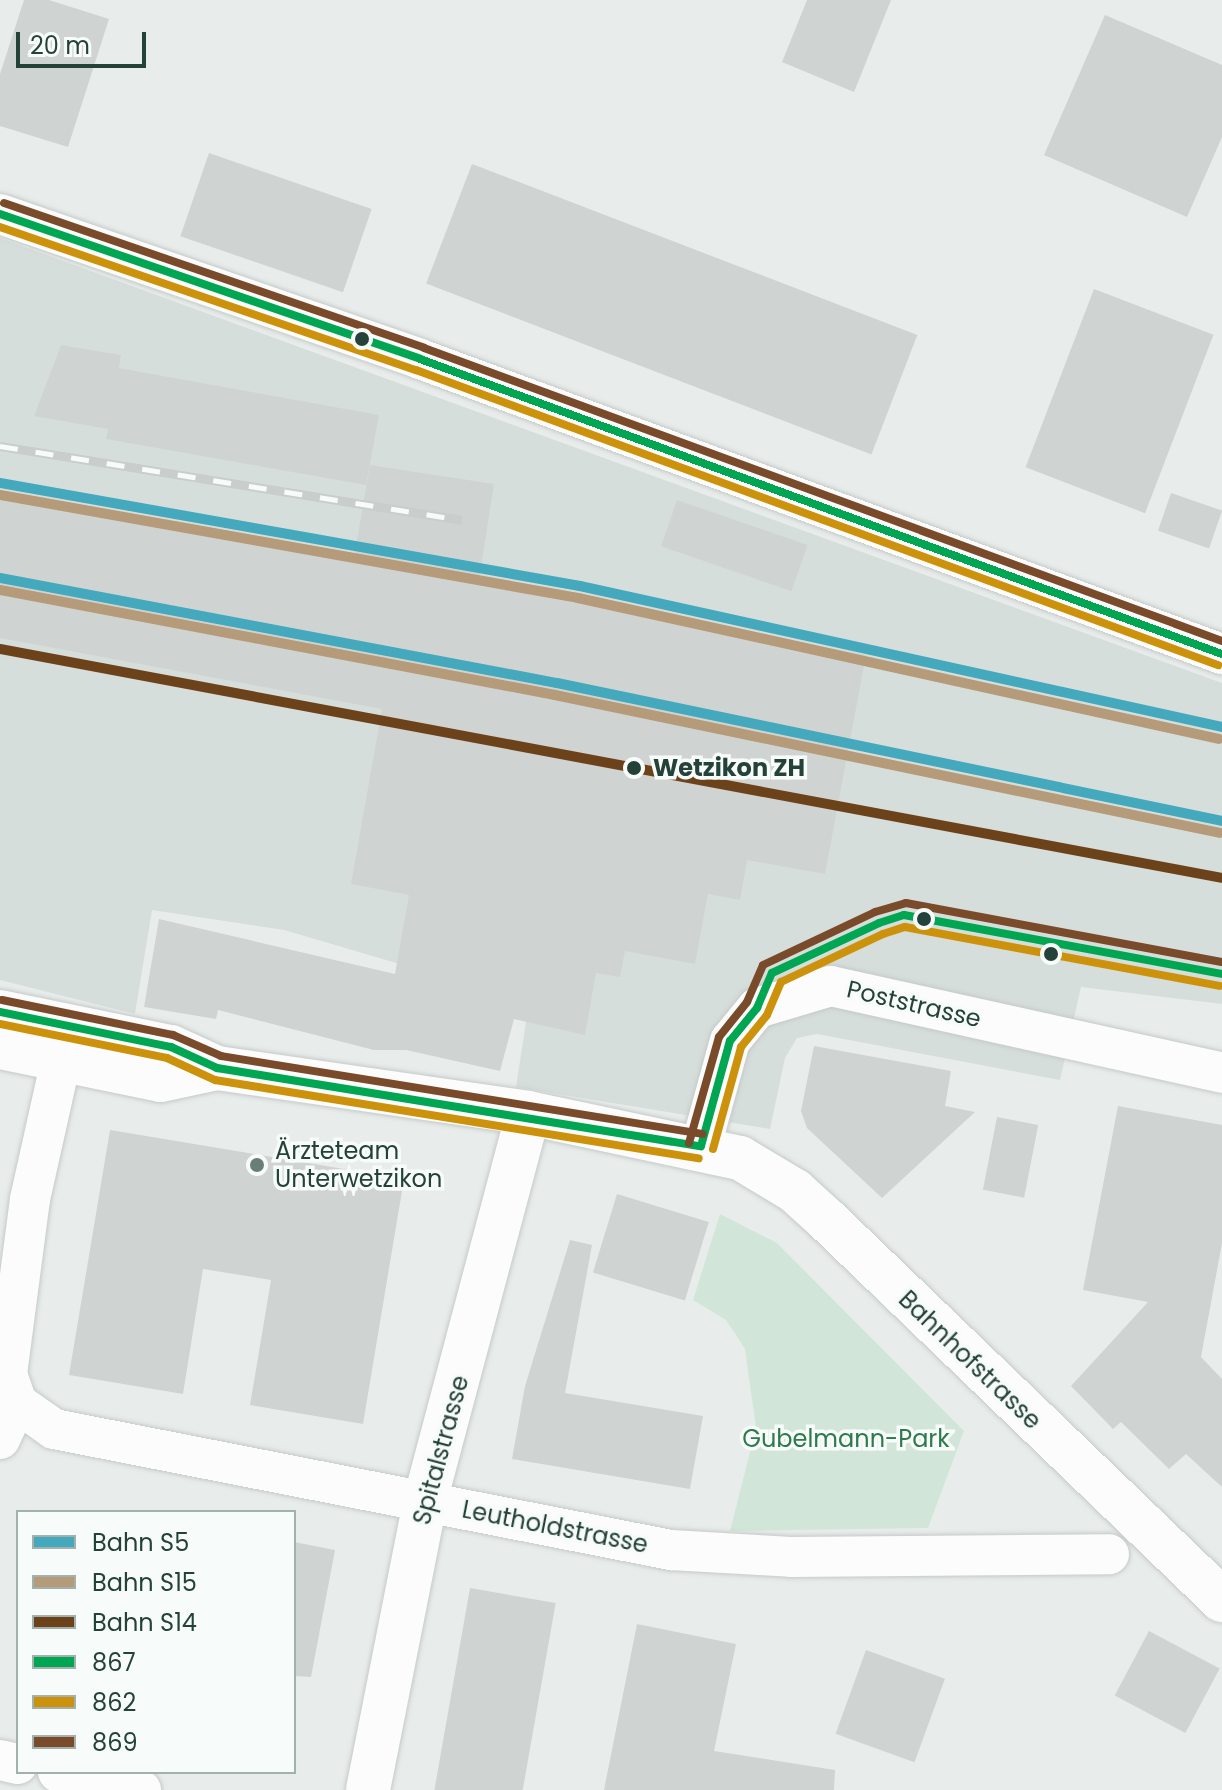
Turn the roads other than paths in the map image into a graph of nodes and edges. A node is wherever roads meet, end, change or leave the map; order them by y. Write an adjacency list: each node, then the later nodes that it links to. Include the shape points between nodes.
1 (0, 214): 2 (street, via 420,359)
2 (1222, 654)
3 (0, 1012): 6 (main road, via 171,1047)
4 (0, 1047): 5 (main road)
5 (61, 1060): 6 (main road, via 161,1080); 10 (street, via 30,1199 7,1374)
6 (217, 1068): 8 (main road, Bahnhofstrasse)
7 (1222, 1073): 9 (street, Poststrasse, via 831,986 757,1008 730,1041)
8 (528, 1113): 9 (main road, Bahnhofstrasse); 12 (main road, Spitalstrasse)
9 (701, 1146): 14 (main road, Bahnhofstrasse, via 740,1158 795,1191)
10 (17, 1403): 11 (street); 12 (street, Leutholdstrasse, via 54,1429)
11 (0, 1439)
12 (425, 1501): 13 (street, Leutholdstrasse, via 671,1550 791,1557); 17 (main road, Spitalstrasse)
13 (1109, 1554)
14 (1222, 1600)
15 (67, 1774): 16 (street)
16 (141, 1790)
17 (368, 1790)

